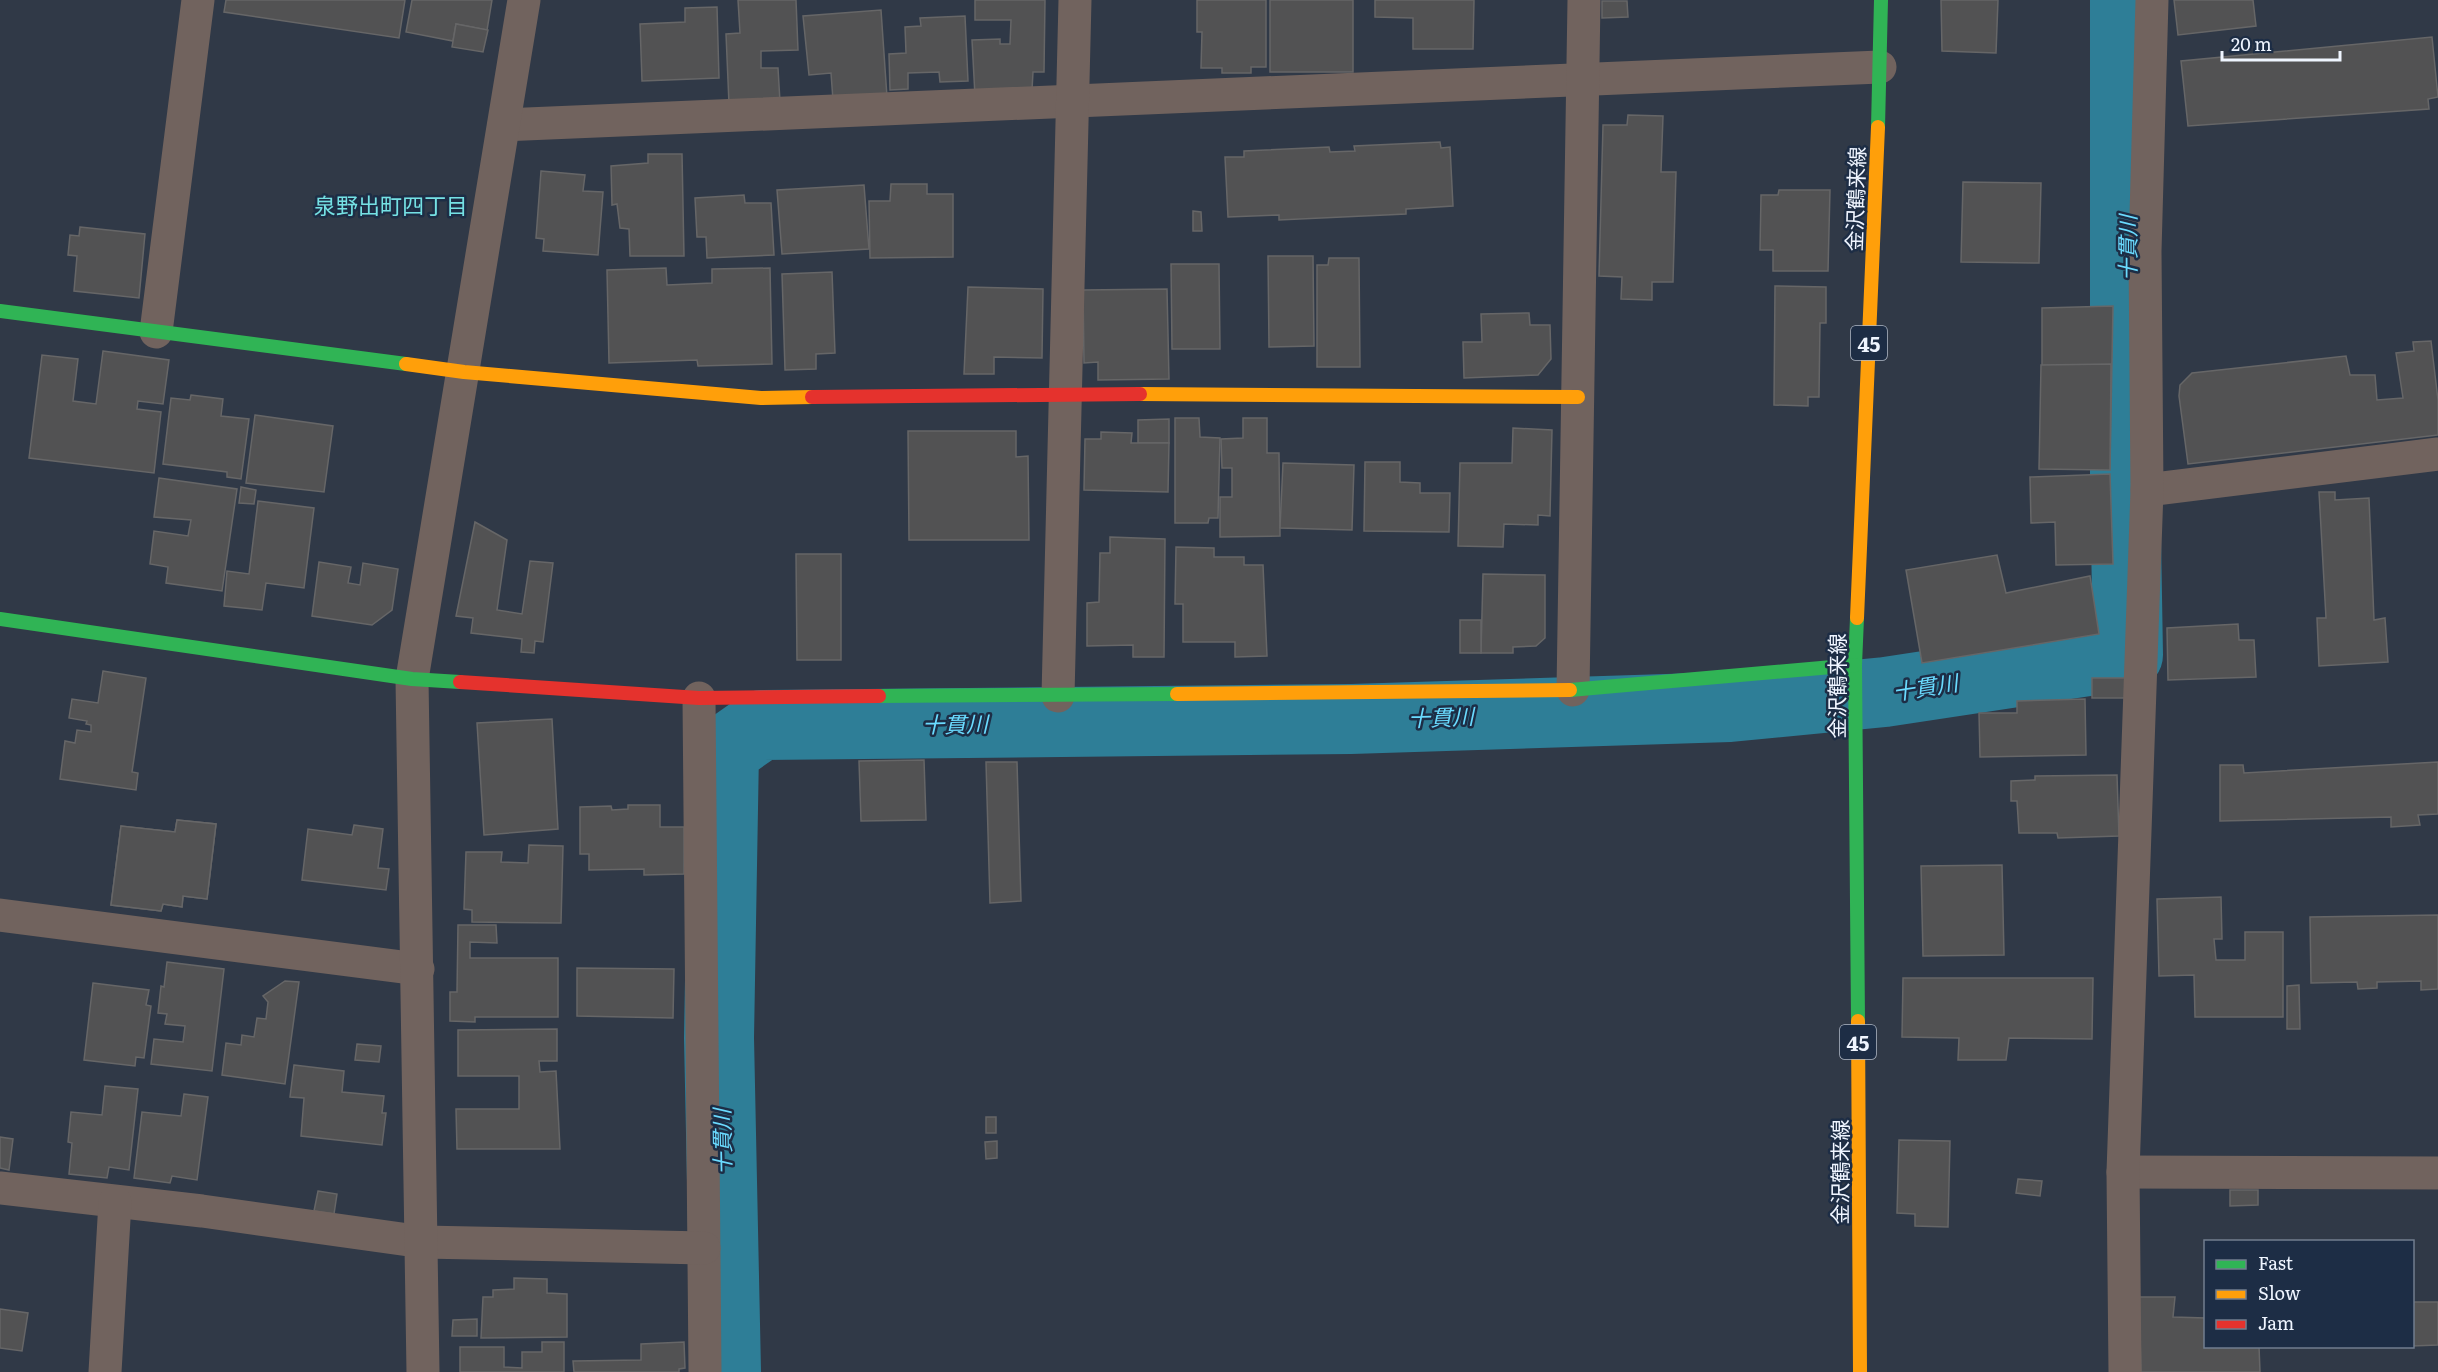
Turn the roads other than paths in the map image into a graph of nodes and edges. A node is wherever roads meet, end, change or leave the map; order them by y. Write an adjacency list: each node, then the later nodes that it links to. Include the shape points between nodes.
1 (198, 0): 12 (street)
2 (524, 0): 10 (street)
3 (1075, 0): 9 (street)
4 (1584, 0): 8 (street)
5 (1881, 0): 7 (street, 金沢鶴来線 / 45)
6 (2152, 0): 17 (street, via 2145,251)
7 (1880, 67): 8 (street); 19 (street, 金沢鶴来線 / 45)
8 (1582, 79): 9 (street); 15 (street)
9 (1073, 101): 10 (street); 14 (street)
10 (504, 125): 13 (street)
11 (0, 311): 12 (street)
12 (156, 332): 13 (street)
13 (464, 372): 14 (street, via 761,398); 20 (street)
14 (1065, 394): 15 (street); 22 (street)
15 (1578, 397): 21 (street)
16 (2438, 454): 17 (street)
17 (2147, 490): 26 (street)
18 (0, 619): 20 (street)
19 (1855, 665): 21 (street); 35 (street, 金沢鶴来線 / 45)
20 (412, 679): 23 (street); 25 (street)
21 (1574, 690): 22 (street)
22 (1058, 696): 23 (street)
23 (699, 698): 31 (street)
24 (0, 915): 25 (street)
25 (418, 969): 30 (street)
26 (2123, 1172): 27 (street); 36 (street)
27 (2438, 1173)
28 (0, 1188): 29 (street)
29 (115, 1202): 30 (street); 32 (street)
30 (423, 1242): 31 (street); 33 (street)
31 (704, 1248): 34 (street)
32 (105, 1372)
33 (423, 1372)
34 (705, 1372)
35 (1860, 1372)
36 (2125, 1372)

